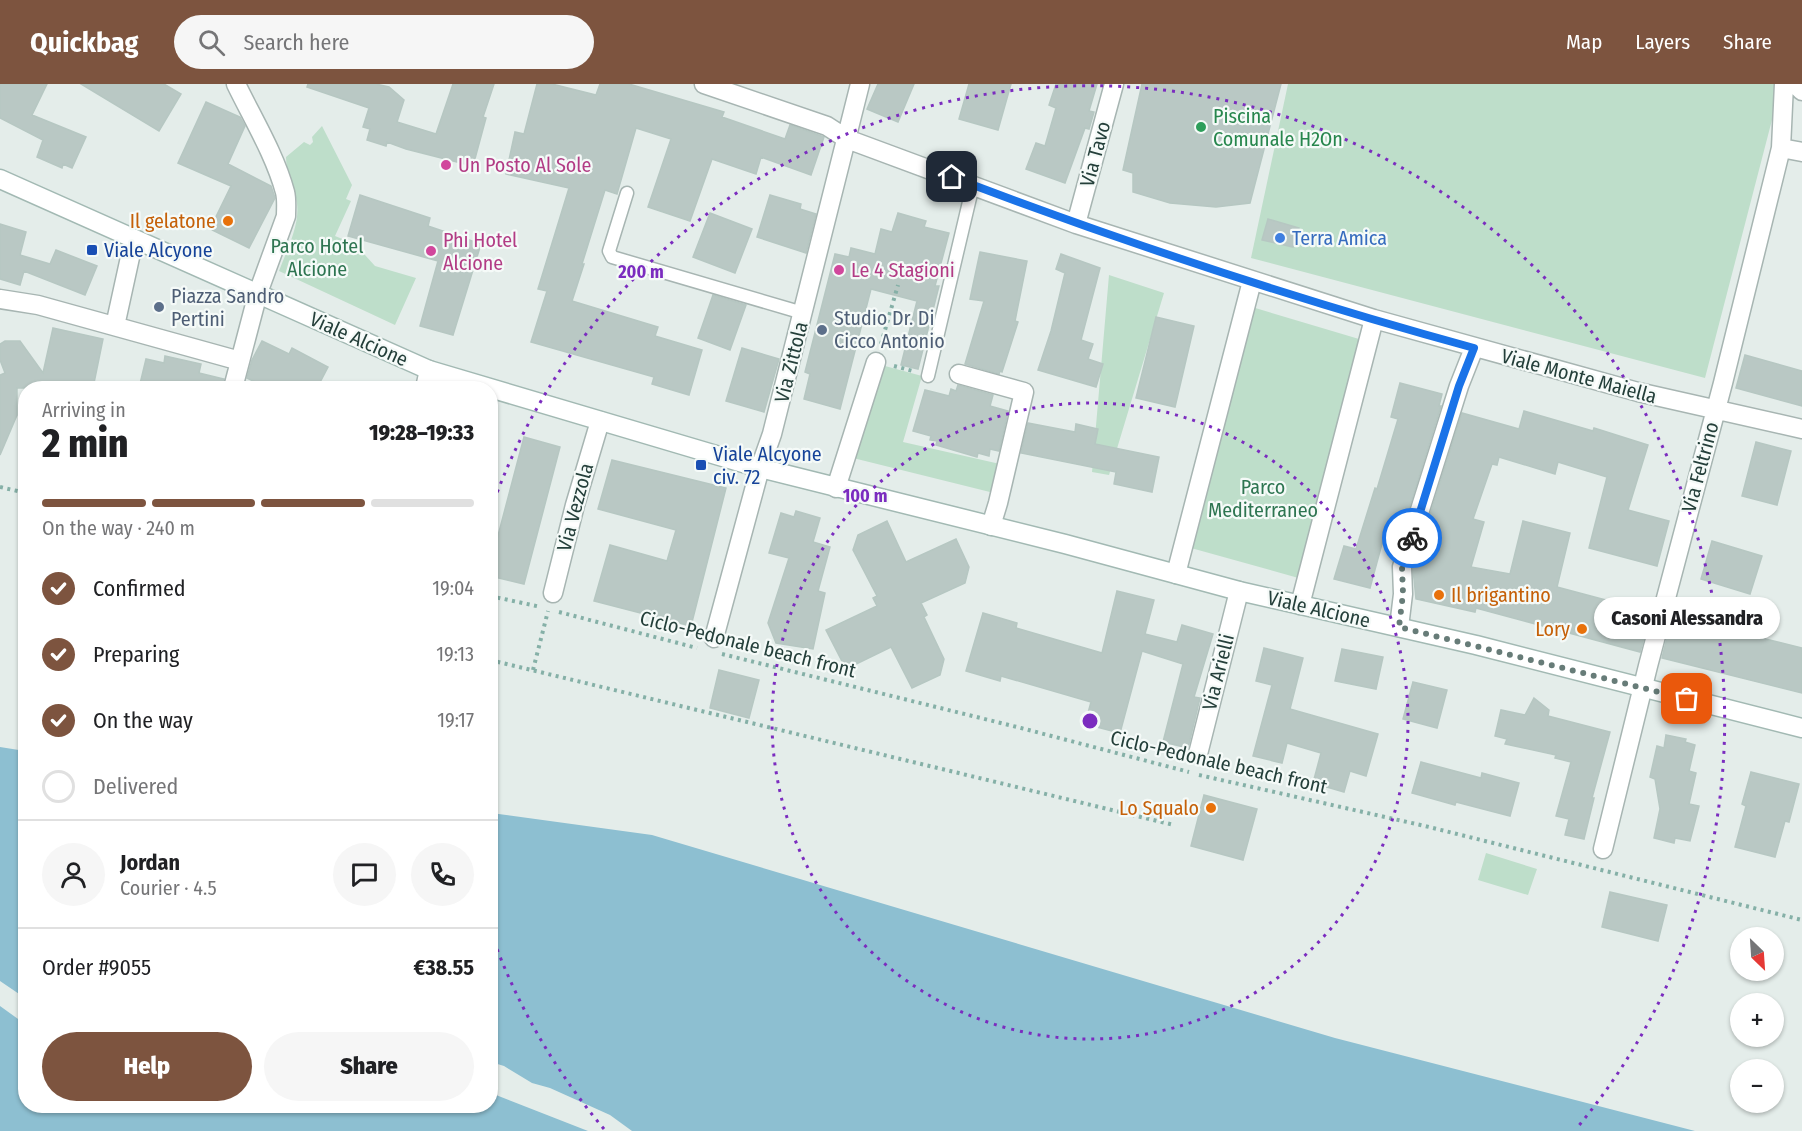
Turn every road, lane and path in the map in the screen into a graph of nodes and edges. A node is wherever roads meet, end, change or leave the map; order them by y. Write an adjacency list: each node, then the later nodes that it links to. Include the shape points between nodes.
1 (236, 84): 18 (street, via 286,194 286,216)
2 (704, 84): 8 (street, Viale Monte Maiella, via 826,126)
3 (860, 84): 8 (street, Via Zittola)
4 (1114, 84): 14 (street, Via Tavo)
5 (1784, 84): 9 (street, Via Feltrino)
6 (1795, 84): 7 (street)
7 (1802, 91)
8 (847, 139): 12 (street, Viale Monte Maiella); 20 (street, Via Zittola)
9 (1780, 148): 10 (street); 33 (street, Via Feltrino)
10 (1802, 152)
11 (0, 179): 15 (street, Viale Alcione)
12 (973, 185): 14 (street, Viale Monte Maiella); 28 (lane)
13 (627, 193): 20 (lane, via 609,251 612,257)
14 (1076, 224): 16 (street, Viale Monte Maiella)
15 (134, 239): 18 (street, Viale Alcione); 22 (street)
16 (1252, 281): 21 (street, Viale Monte Maiella); 41 (street)
17 (898, 285): 24 (path)
18 (258, 293): 25 (street); 26 (street, Viale Alcione)
19 (0, 299): 22 (street)
20 (803, 313): 36 (street, Via Zittola)
21 (1374, 319): 23 (street, Viale Monte Maiella); 45 (street)
22 (107, 324): 25 (street)
23 (1474, 348): 33 (street, Viale Monte Maiella); 46 (street, via 1402,567)
24 (878, 356): 38 (street)
25 (240, 361): 29 (street)
26 (429, 370): 30 (street); 31 (street, Viale Alcione)
27 (959, 374): 40 (street, via 1024,392)
28 (928, 376)
29 (235, 381)
30 (427, 381)
31 (467, 381)
32 (498, 390): 34 (street, Viale Alcione)
33 (1715, 410): 35 (street, Viale Monte Maiella); 50 (street, Via Feltrino)
34 (600, 420): 36 (street, Viale Alcione); 44 (street, Via Vezzola)
35 (1802, 429)
36 (760, 468): 38 (street, Viale Alcione); 47 (street, Via Zittola)
37 (0, 488): 39 (path)
38 (836, 488): 40 (street, Viale Alcione)
39 (18, 492)
40 (991, 526): 41 (street, Viale Alcione)
41 (1176, 573): 42 (street, Viale Alcione)
42 (1239, 591): 45 (street, Viale Alcione); 52 (street, Via Arielli)
43 (498, 597): 44 (path, Ciclo-Pedonale beach front)
44 (551, 601): 47 (path, Ciclo-Pedonale beach front); 49 (path)
45 (1300, 604): 46 (street, Viale Alcione)
46 (1399, 627): 50 (street, Viale Alcione)
47 (709, 646): 55 (path, Ciclo-Pedonale beach front, via 1193,773)
48 (498, 662): 49 (path)
49 (533, 670): 53 (path)
50 (1642, 688): 51 (street, Viale Alcione); 54 (street, Via Feltrino)
51 (1802, 728)
52 (1198, 754)
53 (1174, 825)
54 (1603, 849)
55 (1802, 920)

